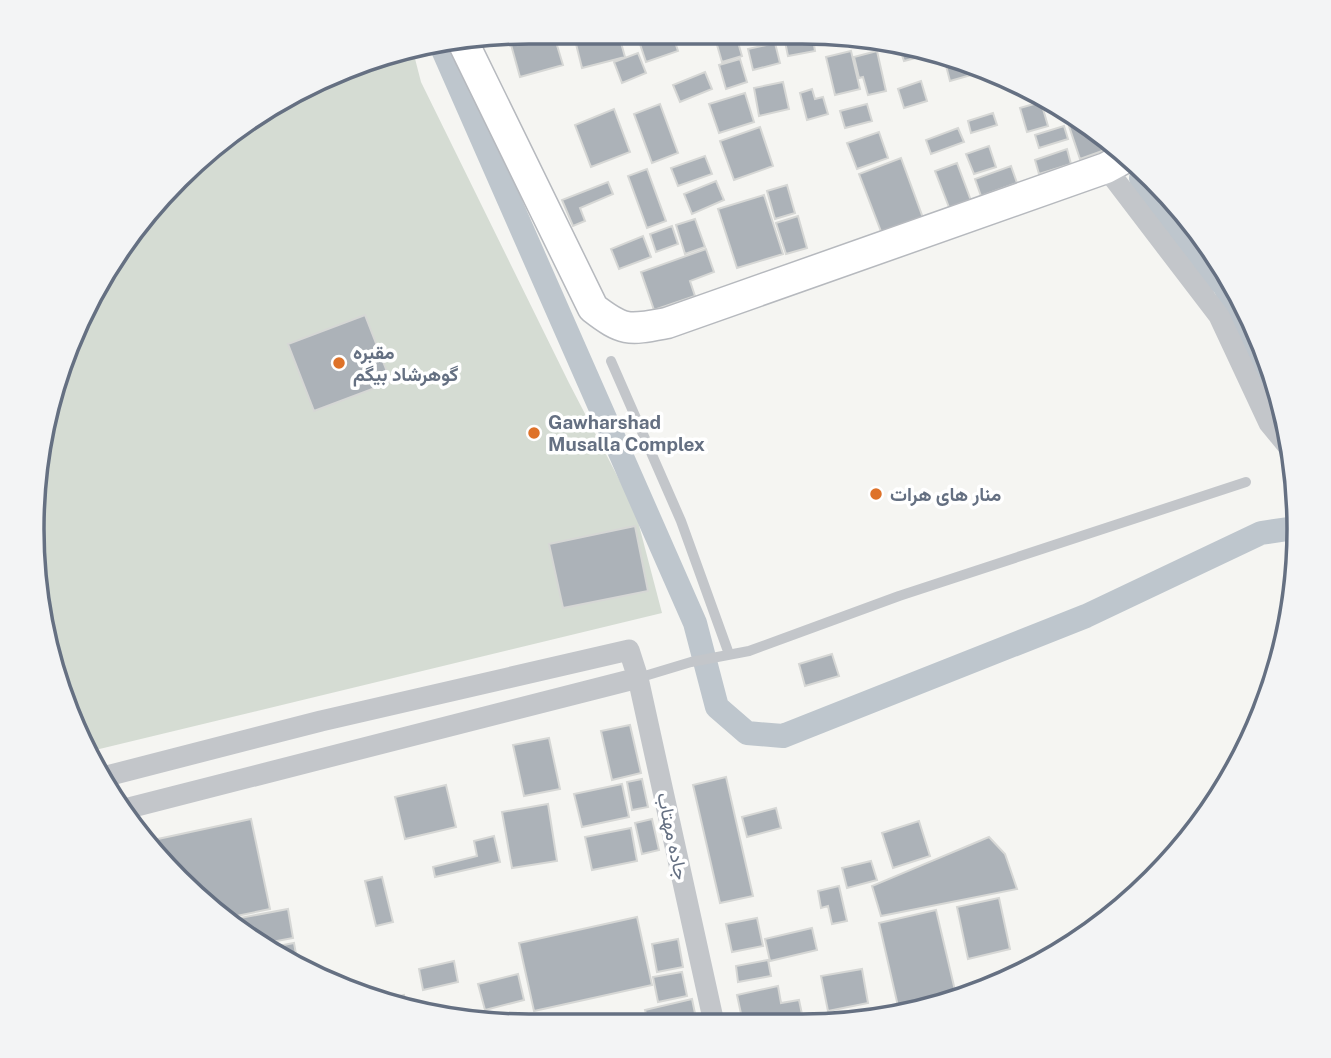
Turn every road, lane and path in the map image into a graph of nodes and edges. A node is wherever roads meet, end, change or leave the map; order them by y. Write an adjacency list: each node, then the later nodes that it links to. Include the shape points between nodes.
1 (466, 48): 2 (main road, via 593,308 615,325 634,329 667,323)
2 (1118, 162): 4 (street, via 1219,316)
3 (611, 361): 6 (lane, via 681,521)
4 (1278, 434)
5 (1246, 482): 6 (lane)
6 (729, 654): 7 (lane)
7 (638, 678): 8 (street, جاده مهتاب, via 629,650); 9 (street); 10 (street, جاده مهتاب)
8 (111, 775)
9 (132, 807)
10 (712, 1014)

